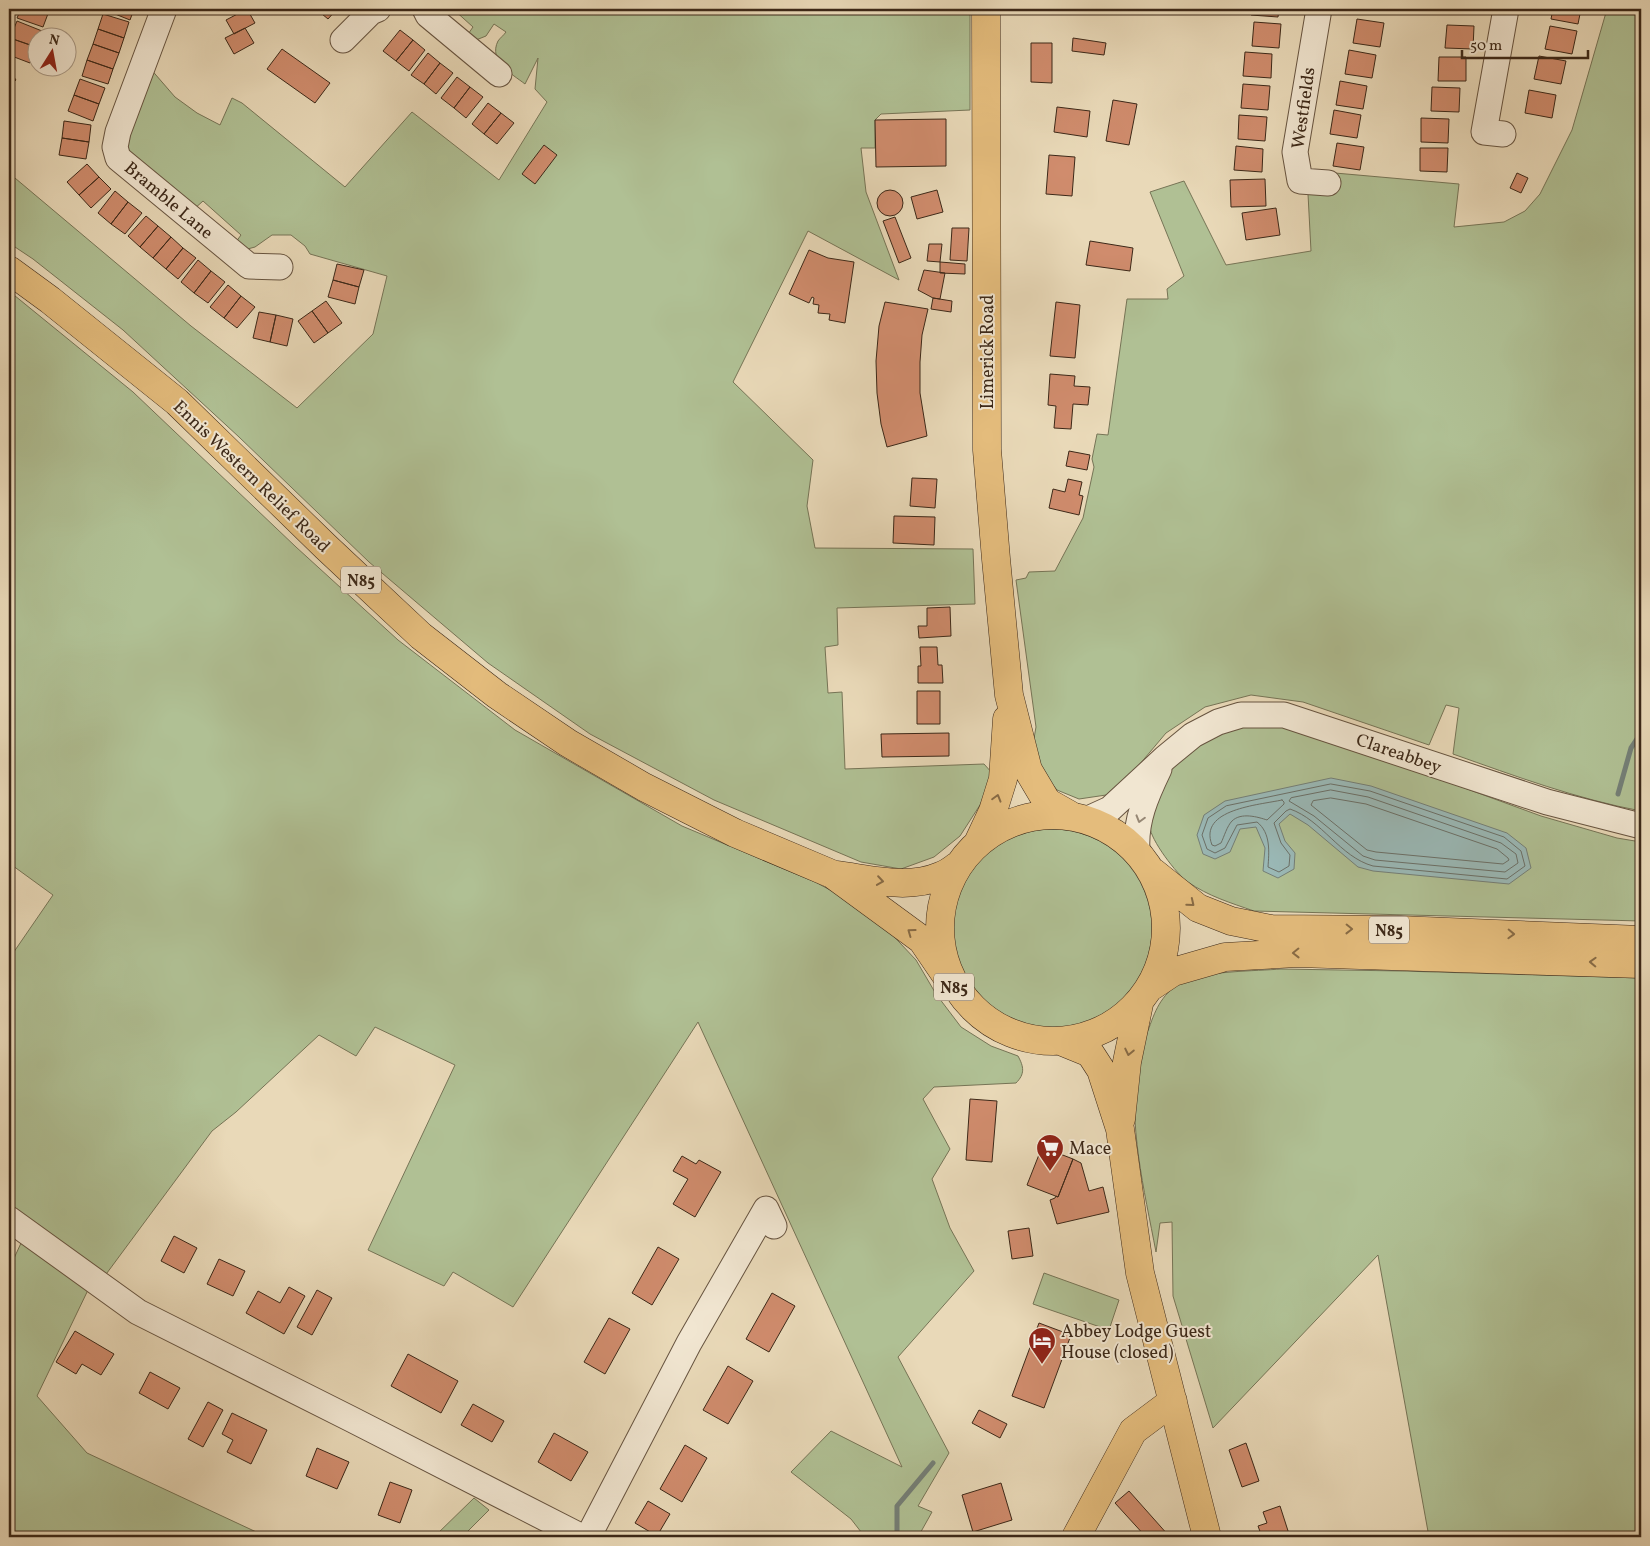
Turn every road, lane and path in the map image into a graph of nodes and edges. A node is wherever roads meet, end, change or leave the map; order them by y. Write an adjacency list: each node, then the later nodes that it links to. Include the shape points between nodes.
1 (164, 9): 11 (street, Bramble Lane, via 118,132 115,147 118,158 249,266)
2 (378, 9): 7 (street)
3 (425, 9): 8 (street, via 428,15 484,53)
4 (986, 9): 13 (main road, Limerick Road, via 988,450)
5 (1319, 9): 10 (street, Westfields, via 1296,152 1300,181)
6 (1506, 9): 9 (street, via 1484,132)
7 (343, 40)
8 (499, 74)
9 (1503, 134)
10 (1328, 183)
11 (280, 267)
12 (9, 270): 21 (main road, Ennis Western Relief Road / N85, via 177,402 421,636 496,695 568,743 644,787 735,833)
13 (1009, 695): 15 (main road, via 1028,770 1047,802); 17 (main road, one-way to 13, via 993,811 1002,779)
14 (1165, 758): 15 (street, Clareabbey, via 1110,809); 16 (street, Clareabbey, via 1193,734 1218,722 1241,716 1284,715 1547,802); 18 (street, Clareabbey, one-way to 18, via 1147,795 1136,833)
15 (1079, 817): 17 (main road, N85, via 1033,818); 18 (main road, N85, via 1113,833)
16 (1641, 826)
17 (978, 843): 19 (main road, N85)
18 (1137, 850): 20 (main road, N85)
19 (957, 866): 21 (main road, Ennis Western Relief Road / N85, one-way to 19, via 916,882 941,876); 24 (main road, N85, via 939,909 938,935 942,960)
20 (1153, 872): 22 (main road, N85, one-way to 22, via 1198,908 1231,921 1271,929 1400,930); 25 (main road, N85, via 1165,905 1168,928 1166,951)
21 (832, 874): 24 (main road, Ennis Western Relief Road / N85, one-way to 21, via 922,940)
22 (1641, 940)
23 (1641, 964): 25 (main road, N85, one-way to 25, via 1297,953 1225,957 1173,972)
24 (952, 984): 26 (main road, N85, via 967,1004 1003,1031 1032,1039)
25 (1146, 995): 26 (main road, N85, via 1108,1026); 27 (main road, one-way to 27, via 1127,1062)
26 (1063, 1042): 27 (main road, via 1090,1053 1101,1070)
27 (1120, 1129): 30 (main road, via 1140,1273)
28 (9, 1219): 31 (street, via 138,1312)
29 (774, 1226): 32 (street, via 766,1209 689,1343)
30 (1173, 1401): 33 (main road, via 1133,1431); 34 (main road)
31 (582, 1537)
32 (588, 1537)
33 (1076, 1537)
34 (1207, 1537)

